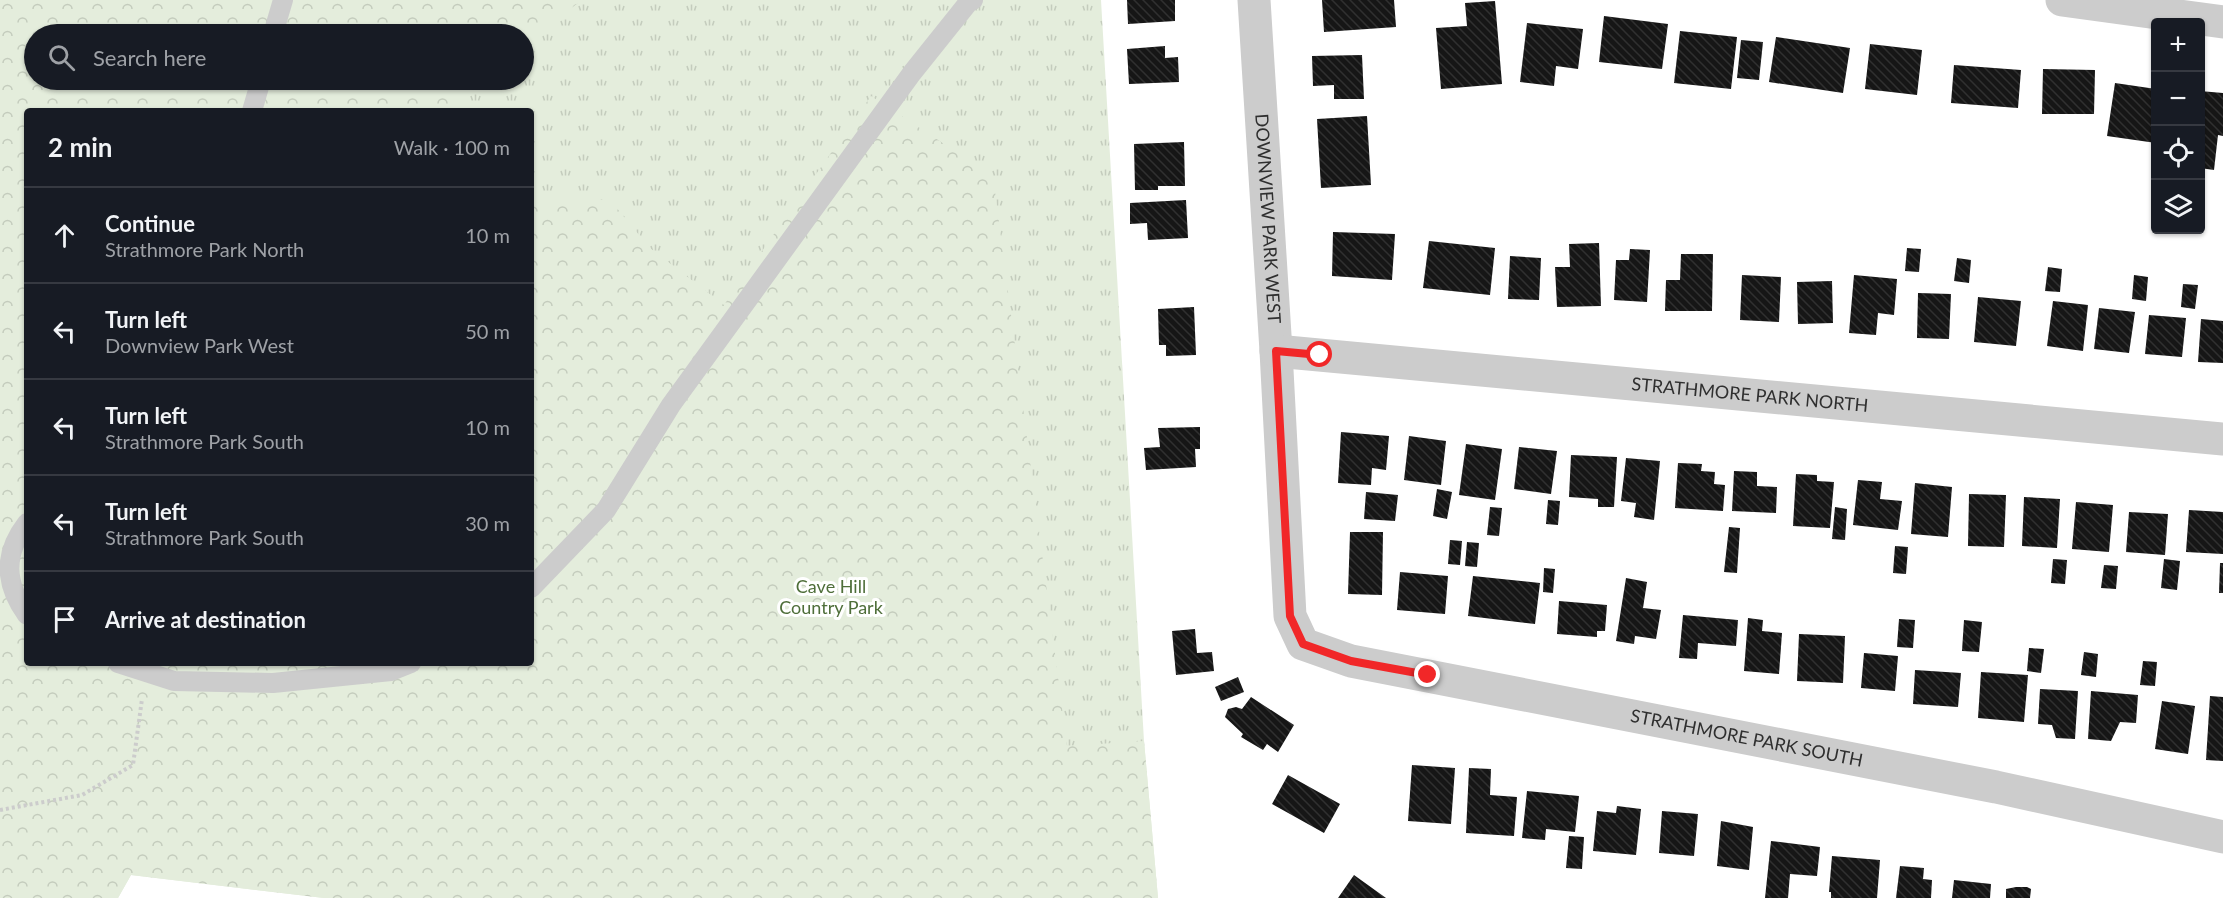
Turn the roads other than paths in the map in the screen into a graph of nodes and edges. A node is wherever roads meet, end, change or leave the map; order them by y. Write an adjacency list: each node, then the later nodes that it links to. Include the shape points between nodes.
1 (283, 0): 6 (lane)
2 (973, 0): 12 (lane, via 912,73 671,405 606,510)
3 (1254, 0): 9 (street, DOWNVIEW PARK WEST)
4 (2062, 0): 5 (street)
5 (2223, 22)
6 (276, 24)
7 (258, 90): 8 (lane)
8 (253, 108)
9 (1276, 351): 10 (street, STRATHMORE PARK NORTH); 14 (street, DOWNVIEW PARK WEST)
10 (2223, 439)
11 (24, 527): 13 (lane, via 14,540 9,576)
12 (534, 585)
13 (24, 611)
14 (1290, 616): 17 (street, STRATHMORE PARK SOUTH, via 1303,644 1351,661 1996,787)
15 (127, 666): 16 (lane, via 174,681 273,683 391,671)
16 (404, 666)
17 (2223, 837)

